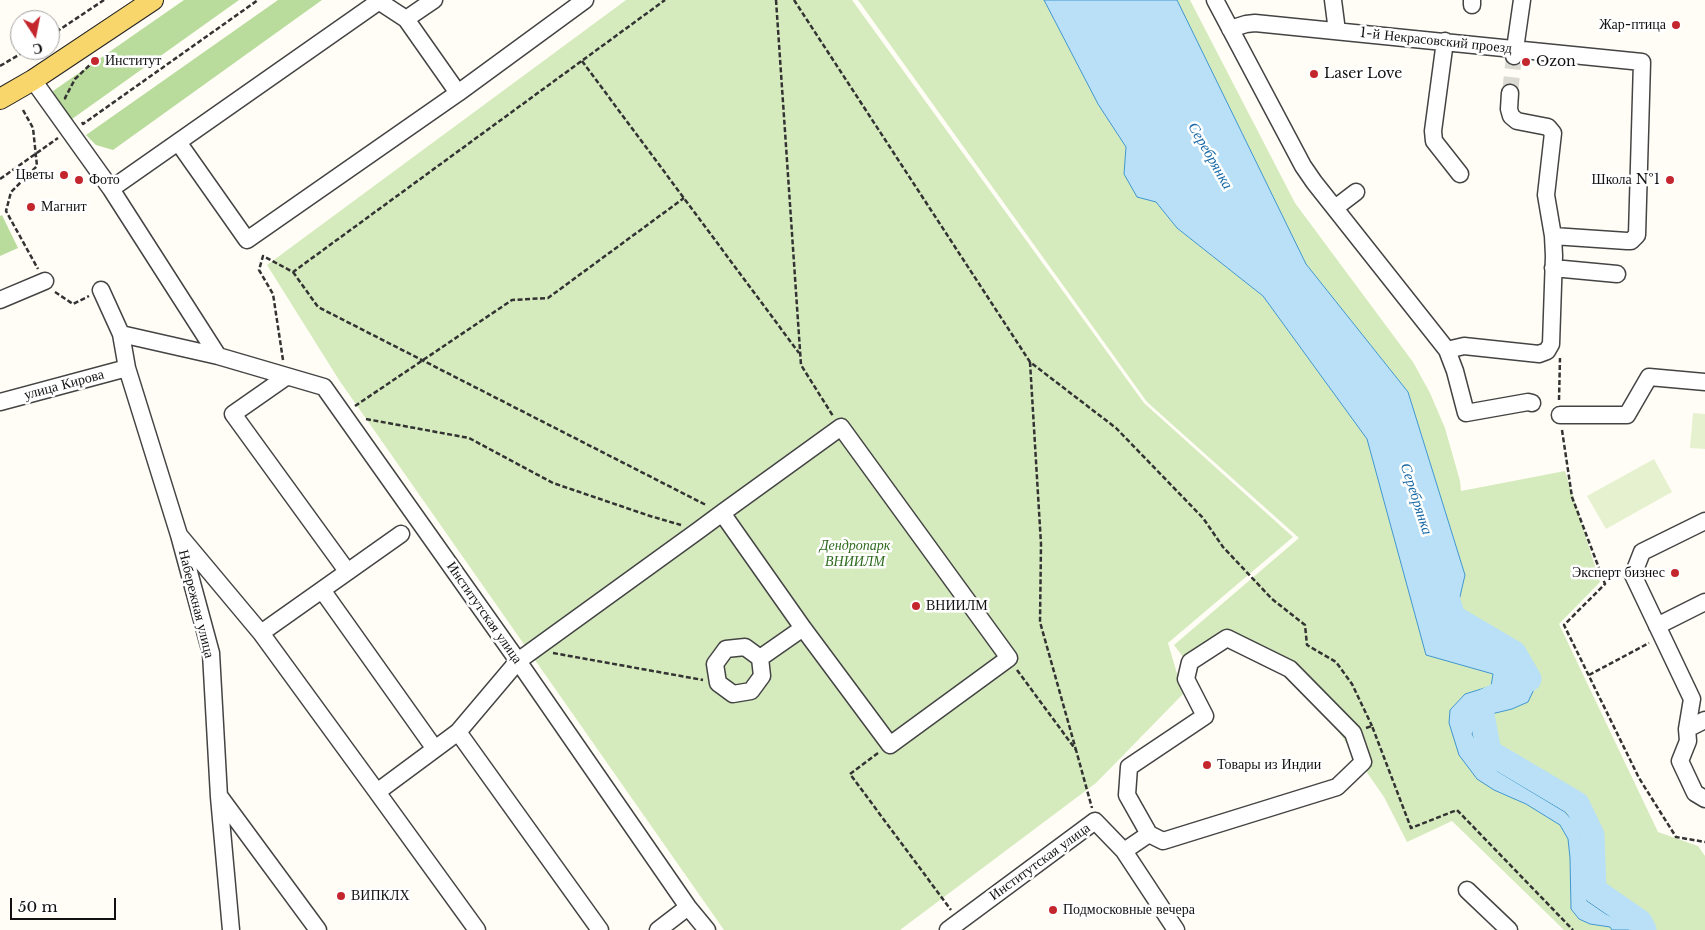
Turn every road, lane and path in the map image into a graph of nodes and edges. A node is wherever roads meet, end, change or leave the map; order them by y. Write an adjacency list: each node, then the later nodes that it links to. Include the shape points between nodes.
1 (104, 0): 14 (path)
2 (153, 0): 21 (main road)
3 (258, 0): 27 (path, via 83,124)
4 (434, 0): 13 (street)
5 (585, 0): 22 (street)
6 (664, 0): 19 (path)
7 (776, 0): 47 (path)
8 (794, 0): 50 (path)
9 (1215, 0): 15 (street)
10 (1333, 0): 16 (street)
11 (1522, 0): 18 (street)
12 (377, 1): 13 (street); 29 (street)
13 (406, 20): 22 (street)
14 (60, 29)
15 (1230, 29): 16 (street, 1-й Некрасовский проезд, via 1256,23); 36 (street, via 1303,166)
16 (1337, 31): 17 (street, 1-й Некрасовский проезд)
17 (1445, 41): 18 (street, 1-й Некрасовский проезд); 31 (street, via 1434,140)
18 (1514, 52): 37 (street, 1-й Некрасовский проезд, via 1642,62 1638,235 1631,241)
19 (581, 61): 35 (path); 39 (path)
20 (93, 62): 25 (path, via 75,78 65,98)
21 (32, 80): 24 (main road); 33 (street)
22 (458, 93): 29 (street, via 247,240)
23 (1510, 93): 37 (street, via 1511,116 1548,127 1553,134 1546,195)
24 (0, 99)
25 (70, 104)
26 (23, 110): 30 (path, via 33,128)
27 (78, 117)
28 (62, 135): 30 (path)
29 (178, 142): 33 (street)
30 (35, 154): 32 (path); 41 (path, via 37,166 11,192 6,211)
31 (1460, 174)
32 (0, 179)
33 (111, 189): 48 (street)
34 (1356, 192): 36 (street)
35 (684, 198): 47 (path); 49 (path, via 548,298 512,300)
36 (1335, 208): 45 (street)
37 (1553, 236): 38 (street)
38 (1553, 268): 40 (street); 45 (street, via 1547,351 1539,354 1464,346)
39 (293, 272): 49 (path, via 318,307); 52 (path, via 263,256 259,270 272,294)
40 (1617, 274)
41 (44, 281): 42 (path, via 73,304); 43 (street)
42 (101, 290): 44 (street, Набережная улица)
43 (0, 300)
44 (121, 334): 48 (street, Институтская улица); 51 (street, Набережная улица)
45 (1447, 350): 55 (street, via 1466,413)
46 (1561, 350): 57 (path)
47 (800, 354): 58 (path, via 801,366)
48 (218, 356): 52 (street, Институтская улица)
49 (423, 360): 56 (path); 59 (path)
50 (1030, 362): 77 (path, via 1116,428 1203,518 1223,547 1272,599 1305,625 1307,644 1336,662 1352,684); 83 (path, via 1042,544 1040,622)
51 (127, 368): 54 (street, улица Кирова); 63 (street, Набережная улица)
52 (286, 377): 56 (street, Институтская улица, via 324,387); 64 (street, via 233,414)
53 (1705, 382): 57 (street, via 1649,377 1627,415)
54 (0, 402)
55 (1532, 403)
56 (343, 414): 61 (path, via 469,438 553,483); 73 (street, Институтская улица)
57 (1560, 415): 74 (path, via 1572,498 1605,584 1564,624)
58 (841, 427): 59 (street); 72 (street)
59 (722, 514): 61 (street); 67 (street)
60 (1705, 521): 68 (street, via 1642,552 1633,575)
61 (699, 530): 70 (street)
62 (401, 534): 64 (street)
63 (179, 535): 69 (street); 85 (street, Набережная улица, via 211,654)
64 (347, 571): 65 (street)
65 (322, 590): 69 (street); 82 (street)
66 (1705, 602): 68 (street)
67 (803, 628): 71 (street); 81 (street)
68 (1659, 631): 74 (path); 78 (street, via 1692,699)
69 (261, 633): 84 (street)
70 (534, 650): 73 (street); 75 (path)
71 (760, 658): 75 (street, via 762,676 751,691 733,694); 75 (street, via 744,647 726,649 715,664)
72 (1009, 658): 81 (street); 83 (path)
73 (518, 661): 79 (street); 92 (street, Институтская улица)
74 (1589, 675): 89 (path, via 1639,778 1676,837)
75 (718, 683)
76 (1705, 720): 78 (street)
77 (1372, 726): 80 (path); 102 (path, via 1411,828 1456,810)
78 (1687, 729): 86 (street, via 1688,741 1680,761 1695,793)
79 (458, 732): 82 (street); 97 (street)
80 (1353, 733): 88 (street, via 1363,762 1337,787 1164,841); 88 (street, via 1290,669 1227,638 1190,662 1186,679 1205,716 1129,767 1127,795)
81 (890, 745): 93 (path, via 850,774)
82 (435, 748): 84 (street)
83 (1076, 750): 87 (path)
84 (377, 792): 96 (street)
85 (219, 797): 94 (street, Набережная улица); 95 (street)
86 (1705, 799)
87 (1096, 821): 90 (street, Институтская улица); 93 (street, Институтская улица)
88 (1149, 834): 90 (street)
89 (1705, 842)
90 (1124, 851): 100 (street, Институтская улица)
91 (1468, 890): 101 (street)
92 (688, 907): 98 (street); 99 (street, Институтская улица)
93 (958, 927)
94 (231, 930)
95 (318, 930)
96 (477, 930)
97 (600, 930)
98 (658, 930)
99 (707, 930)
100 (1176, 930)
101 (1509, 930)
102 (1573, 930)

